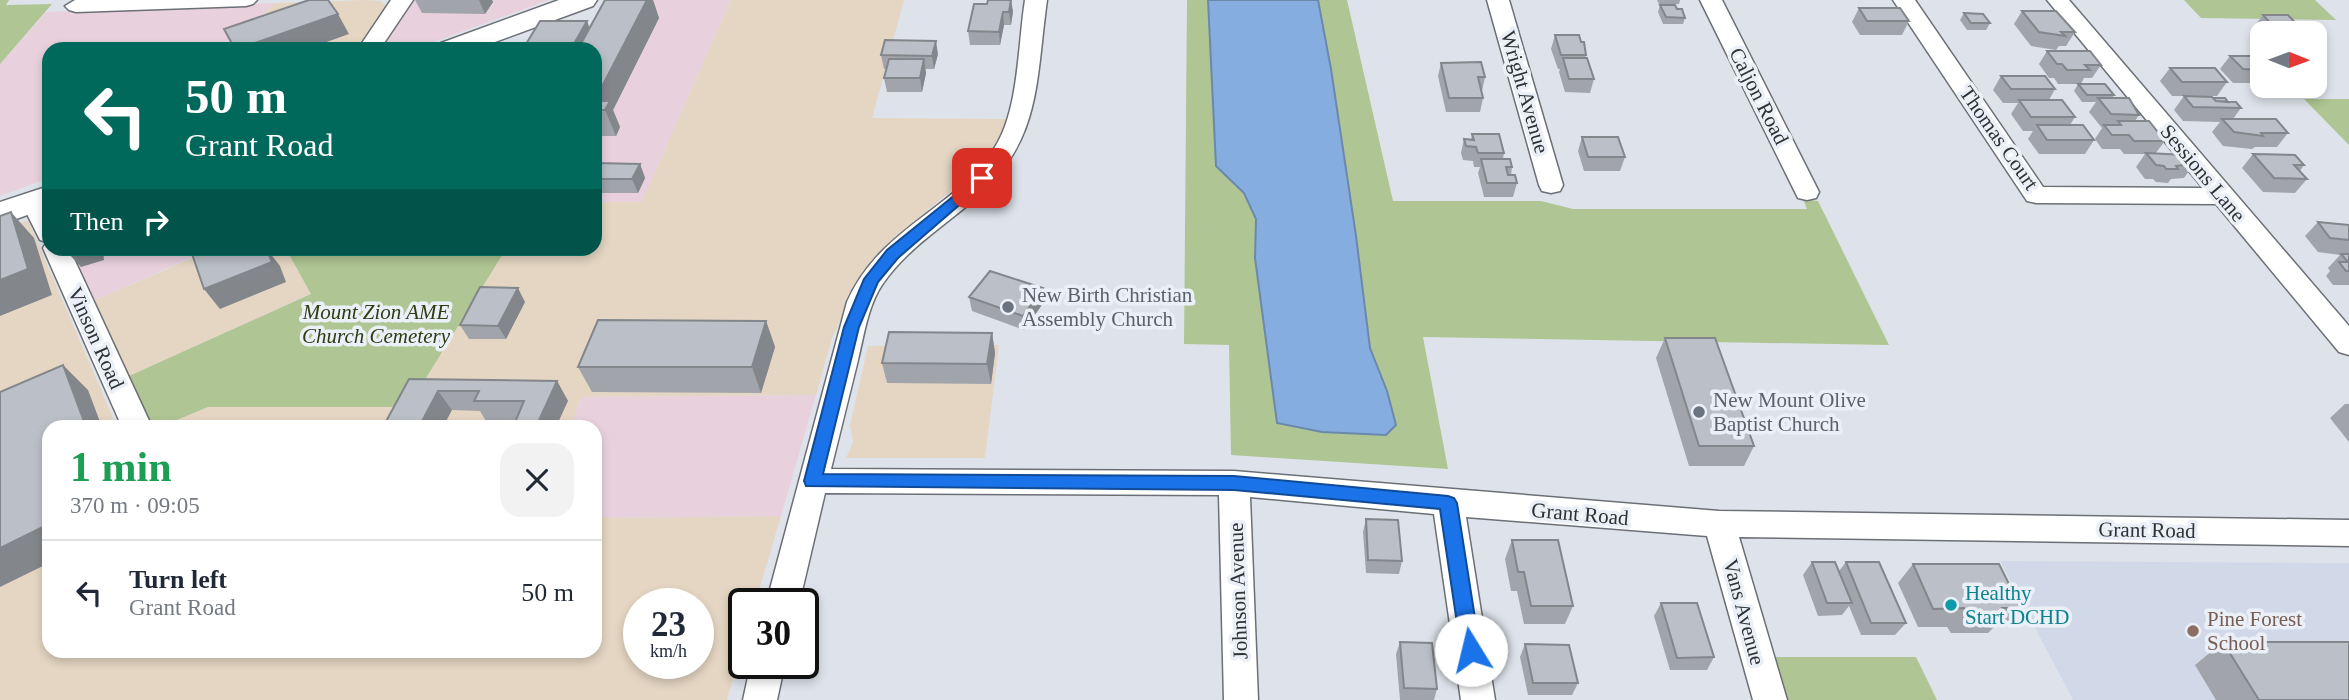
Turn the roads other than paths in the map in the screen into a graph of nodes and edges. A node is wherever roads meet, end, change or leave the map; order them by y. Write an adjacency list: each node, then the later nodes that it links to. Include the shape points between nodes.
1 (246, 0): 9 (street)
2 (402, 0): 10 (street)
3 (584, 0): 11 (main road)
4 (1036, 0): 20 (street, via 1018,113 1008,145 993,168 892,254 872,279 852,327)
5 (1498, 0): 12 (street, Wright Avenue)
6 (1711, 0): 13 (street, Caljon Road)
7 (1904, 0): 14 (street, Thomas Court, via 2036,195)
8 (2058, 0): 14 (street, Sessions Lane)
9 (76, 6)
10 (374, 42)
11 (471, 42)
12 (1551, 185)
13 (1807, 192)
14 (2222, 196): 18 (street, Sessions Lane)
15 (41, 199): 16 (main road)
16 (0, 214)
17 (60, 256): 19 (street, Vinson Road)
18 (2349, 345)
19 (133, 420)
20 (813, 481): 21 (street, Grant Road); 25 (street)
21 (1234, 483): 22 (street, Grant Road); 28 (street, Johnson Avenue)
22 (1448, 503): 23 (street, Grant Road); 29 (street)
23 (1720, 524): 24 (street, Grant Road); 30 (street, Vans Avenue)
24 (2349, 533)
25 (786, 588)
26 (765, 679): 27 (street)
27 (760, 700)
28 (1241, 700)
29 (1478, 700)
30 (1770, 700)

